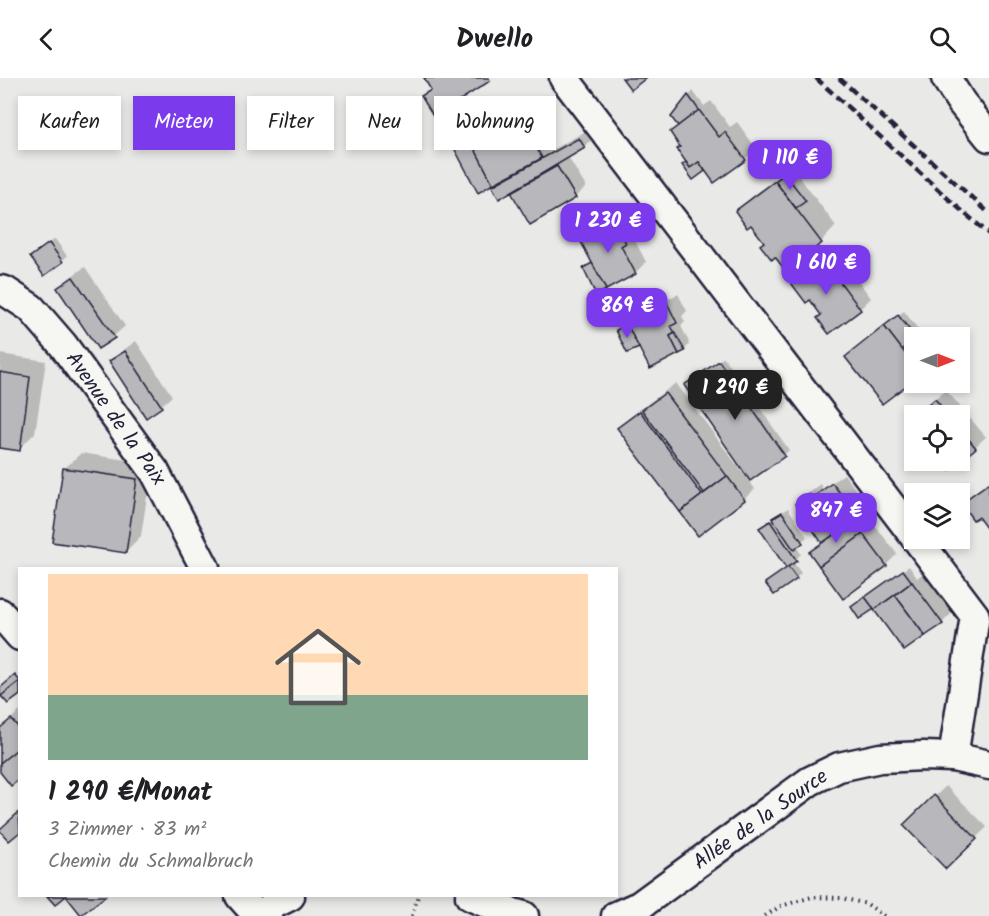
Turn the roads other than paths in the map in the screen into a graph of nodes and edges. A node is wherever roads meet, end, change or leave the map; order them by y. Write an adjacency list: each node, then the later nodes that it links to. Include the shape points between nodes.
1 (564, 78): 5 (street)
2 (946, 78): 3 (street)
3 (989, 137)
4 (0, 290): 7 (street, Avenue de la Paix, via 31,308 63,345 155,472)
5 (904, 522)
6 (926, 549): 9 (street)
7 (204, 567)
8 (0, 613): 10 (street)
9 (982, 614): 11 (street)
10 (18, 634)
11 (953, 757): 12 (street, Allée de la Source); 19 (street, Allée de la Source, via 880,758 839,767 810,782 639,906)
12 (989, 765)
13 (241, 897): 16 (street)
14 (288, 897): 17 (street)
15 (472, 897): 18 (street)
16 (258, 916)
17 (263, 916)
18 (524, 916)
19 (616, 916)

